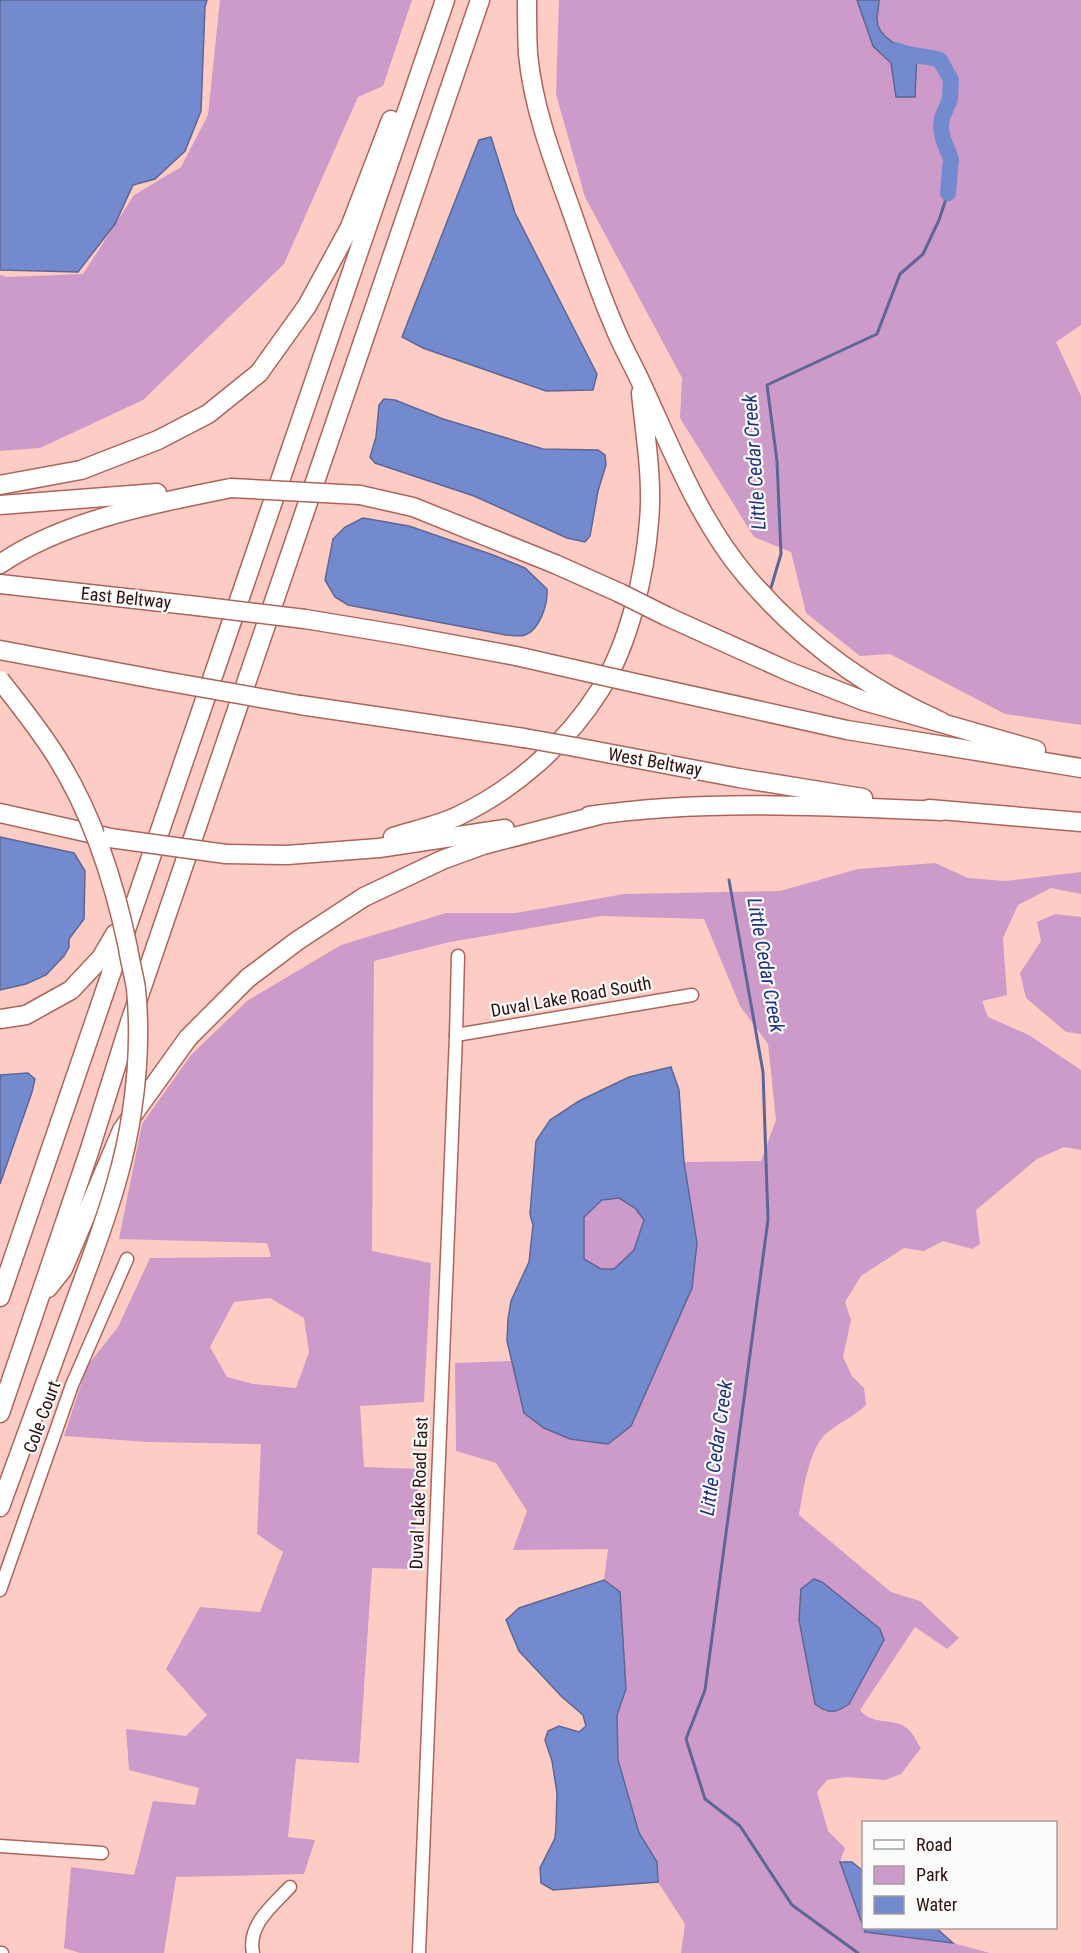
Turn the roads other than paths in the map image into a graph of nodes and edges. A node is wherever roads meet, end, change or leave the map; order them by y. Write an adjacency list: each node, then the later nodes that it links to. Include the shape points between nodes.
1 (435, 0): 6 (highway, via 351,227 308,306 259,373 208,414 158,440 81,470)
2 (445, 0): 21 (highway)
3 (480, 0): 28 (highway)
4 (527, 0): 5 (highway, via 528,55 551,157 614,327)
5 (639, 378): 13 (highway, via 683,475 716,535 746,576 805,636 866,681); 20 (highway, via 648,472 648,530 642,572 624,641 600,690 561,742 483,803 439,824 390,837)
6 (0, 485)
7 (231, 488): 8 (highway); 9 (highway, via 137,507 35,543); 13 (highway, bridge, via 360,495 413,507 555,564 790,672 864,700)
8 (0, 505)
9 (0, 564)
10 (4, 584): 15 (highway, East Beltway, bridge, via 305,619 402,635 516,656 847,730)
11 (0, 650): 16 (highway, West Beltway, bridge, via 300,705 524,738)
12 (0, 680): 30 (highway, bridge, via 55,755 88,818 111,879 135,986 138,1049 133,1109 116,1185)
13 (942, 722): 14 (highway, via 1028,749)
14 (1081, 760)
15 (1081, 768)
16 (940, 810): 18 (highway, via 803,805 665,808); 19 (highway, West Beltway)
17 (4, 813): 20 (highway, bridge, via 110,838 226,855)
18 (599, 815): 20 (highway, via 379,848); 28 (highway, via 483,845 442,860 364,897 248,978 188,1038 122,1130 63,1269)
19 (1081, 822)
20 (287, 855)
21 (134, 902): 24 (highway, via 101,958 71,990 26,1015); 27 (highway)
22 (458, 956): 25 (street, Duval Lake Road East)
23 (692, 995): 25 (street, Duval Lake Road South)
24 (0, 1019)
25 (456, 1035): 36 (street, Duval Lake Road East)
26 (127, 1259): 31 (street, Cole Court, via 72,1385)
27 (0, 1297)
28 (39, 1299): 29 (highway)
29 (0, 1413)
30 (0, 1507)
31 (0, 1590)
32 (0, 1846): 33 (street)
33 (102, 1853)
34 (290, 1887): 35 (street, via 259,1922 251,1944)
35 (253, 1953)
36 (419, 1953)

